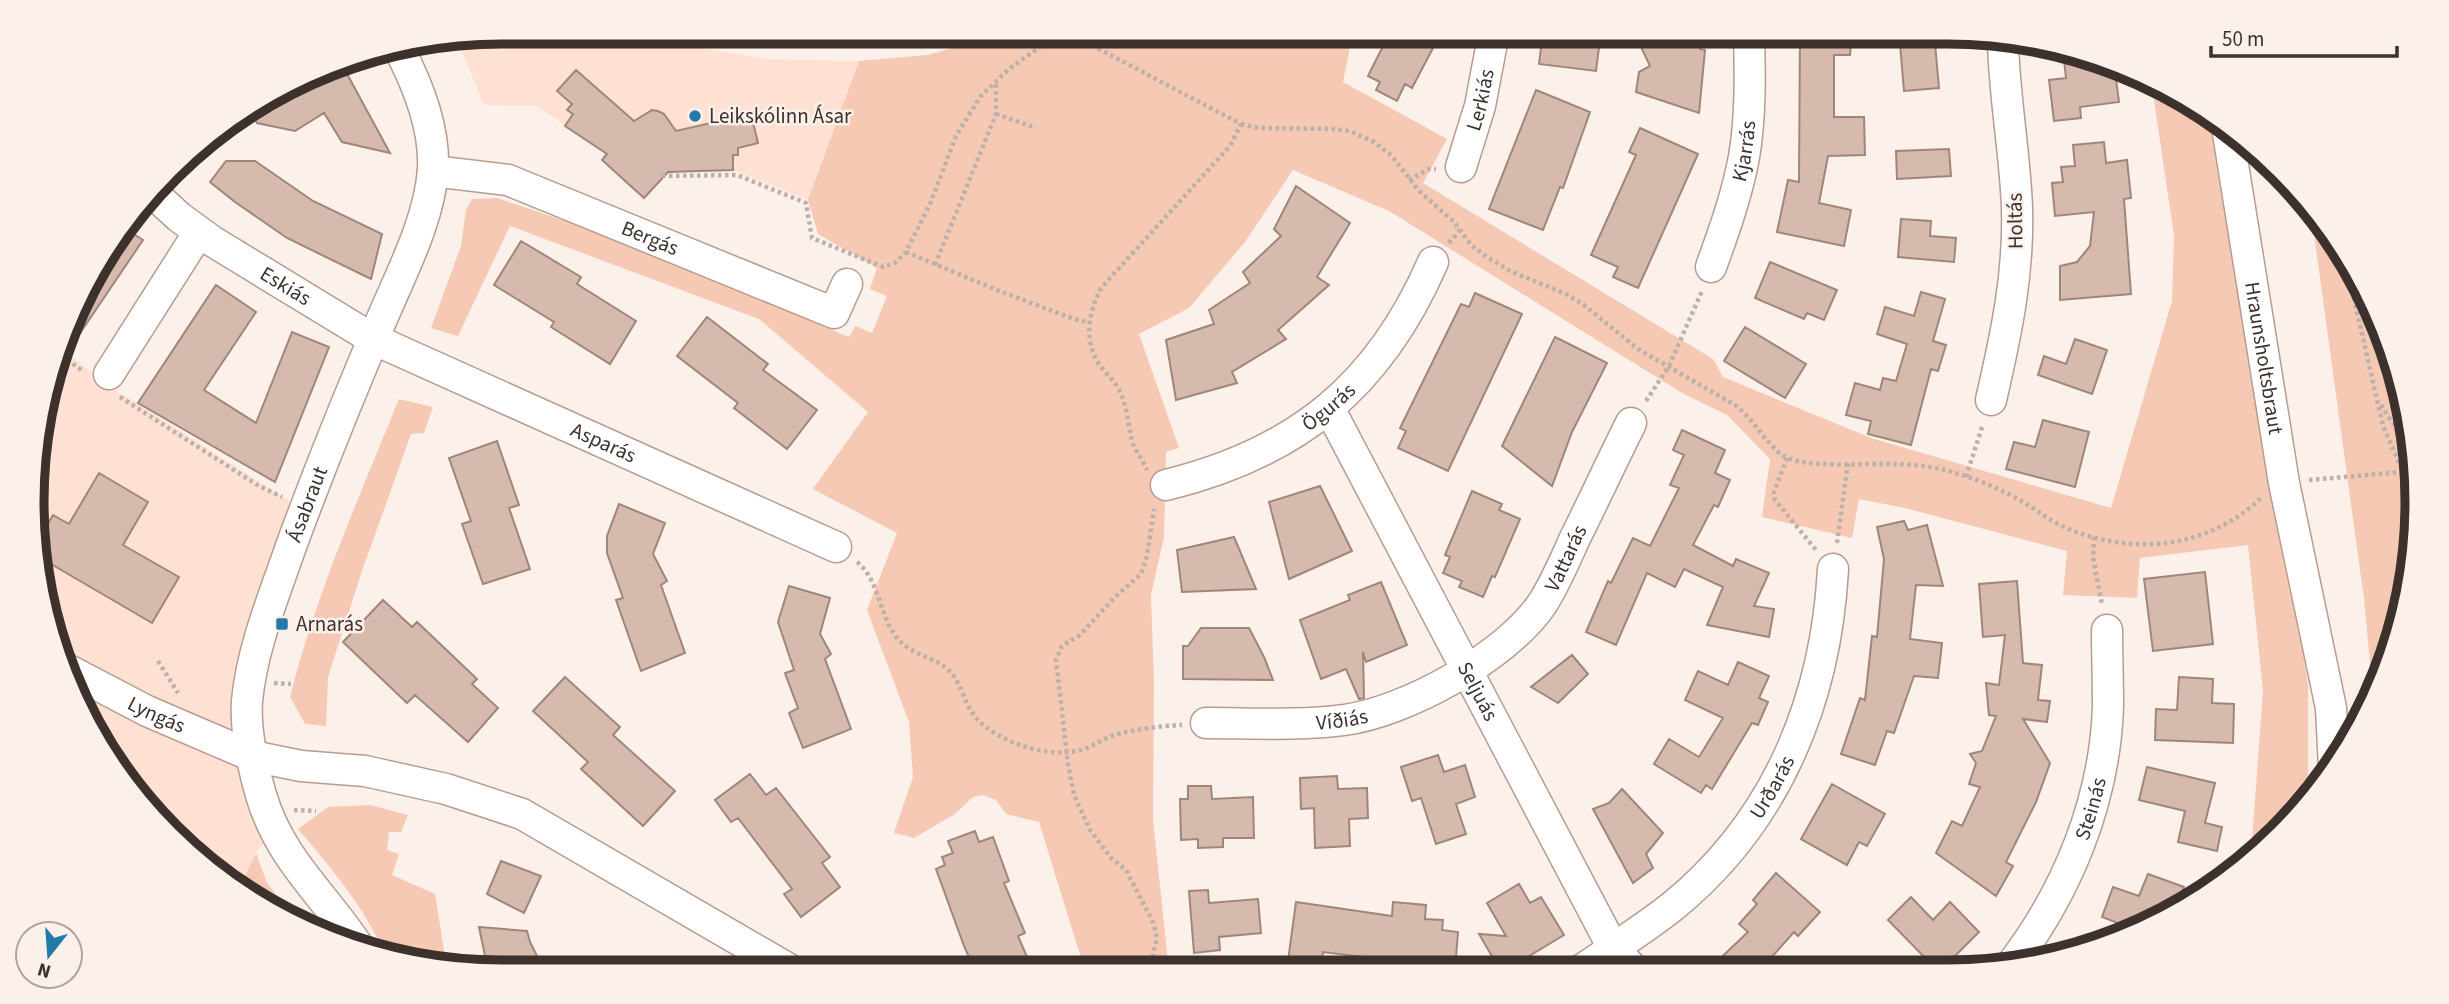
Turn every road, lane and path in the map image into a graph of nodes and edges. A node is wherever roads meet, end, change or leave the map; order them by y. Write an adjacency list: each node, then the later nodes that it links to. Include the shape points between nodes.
1 (1045, 44): 7 (path)
2 (1090, 44): 9 (path)
3 (1492, 44): 13 (street, Lerkiás, via 1480,106)
4 (1749, 44): 21 (street, Kjarrás, via 1744,157)
5 (2004, 48): 29 (street, Holtás, via 2017,207 2016,266)
6 (402, 55): 14 (street, Ásabraut, via 423,104)
7 (996, 80): 8 (path); 18 (path, via 956,135)
8 (996, 114): 10 (path); 20 (path)
9 (1241, 124): 24 (path, via 1230,146 1101,288); 27 (path, via 1335,129 1362,135 1392,156 1471,245 1510,271 1566,294)
10 (1036, 128)
11 (2229, 141): 46 (street, Hraunsholtsbraut, via 2284,484)
12 (2251, 159): 46 (street, Hraunsholtsbraut, via 2301,481)
13 (1461, 167)
14 (433, 172): 22 (street, Bergás, via 508,180 834,313); 25 (street, Ásabraut, via 421,224)
15 (662, 176): 18 (path, via 737,175 806,203 812,238 883,267)
16 (159, 198): 17 (street, Eskiás)
17 (199, 232): 25 (street, Eskiás); 28 (street)
18 (906, 252): 20 (path)
19 (1433, 262): 31 (street, Ögurás, via 1394,337 1356,384)
20 (934, 265): 24 (path)
21 (1711, 267): 27 (path)
22 (847, 284)
23 (2351, 286): 30 (path)
24 (1088, 322): 40 (path, via 1097,361 1118,388 1133,444)
25 (373, 339): 42 (street, Ásabraut); 44 (street, Asparás)
26 (67, 358): 28 (path)
27 (1669, 366): 32 (path); 34 (path, via 1746,413)
28 (104, 381): 42 (path, via 259,486)
29 (1991, 400): 38 (path)
30 (2378, 400): 33 (path); 36 (path)
31 (1329, 408): 40 (street, Ögurás, via 1236,465); 49 (street, Seljuás)
32 (1631, 423): 49 (street, Vattarás, via 1542,604 1516,635)
33 (2399, 428)
34 (1787, 458): 35 (path); 45 (path, via 1775,500)
35 (1848, 463): 38 (path, via 1896,464); 45 (path)
36 (2402, 472): 37 (path); 39 (path)
37 (2404, 476)
38 (1966, 477): 43 (path, via 2062,526)
39 (2309, 480)
40 (1157, 487): 54 (path, via 1141,574 1080,635 1062,646 1057,657)
41 (2271, 489): 43 (path, via 2232,521 2194,538 2133,545)
42 (305, 508): 55 (street, Ásabraut, via 262,626 247,704)
43 (2094, 537): 47 (path, via 2093,556)
44 (836, 547): 54 (path, via 868,575 898,640 951,672 977,719 1026,747)
45 (1833, 569): 60 (street, Urðarás, via 1826,644 1817,681 1796,741 1773,787 1703,878)
46 (2308, 589): 53 (street, Hraunsholtsbraut, via 2331,708)
47 (2107, 630): 59 (street, Steinás, via 2108,707 2094,796 2072,865 2047,914)
48 (158, 661): 51 (path)
49 (1467, 670): 52 (street, Víðiás, via 1378,712 1345,720); 60 (street, Seljuás)
50 (78, 675): 55 (street, Lyngás)
51 (178, 692)
52 (1206, 723): 54 (path, via 1116,735)
53 (2333, 749)
54 (1067, 754): 62 (path, via 1081,813 1101,845 1126,870 1153,922 1157,938)
55 (252, 756): 58 (street, Ásabraut, via 261,796 288,855); 61 (street, via 365,771 446,789 522,814)
56 (294, 810): 57 (path)
57 (316, 811)
58 (348, 933)
59 (2019, 954)
60 (1623, 959)
61 (773, 960)
62 (1152, 960)

